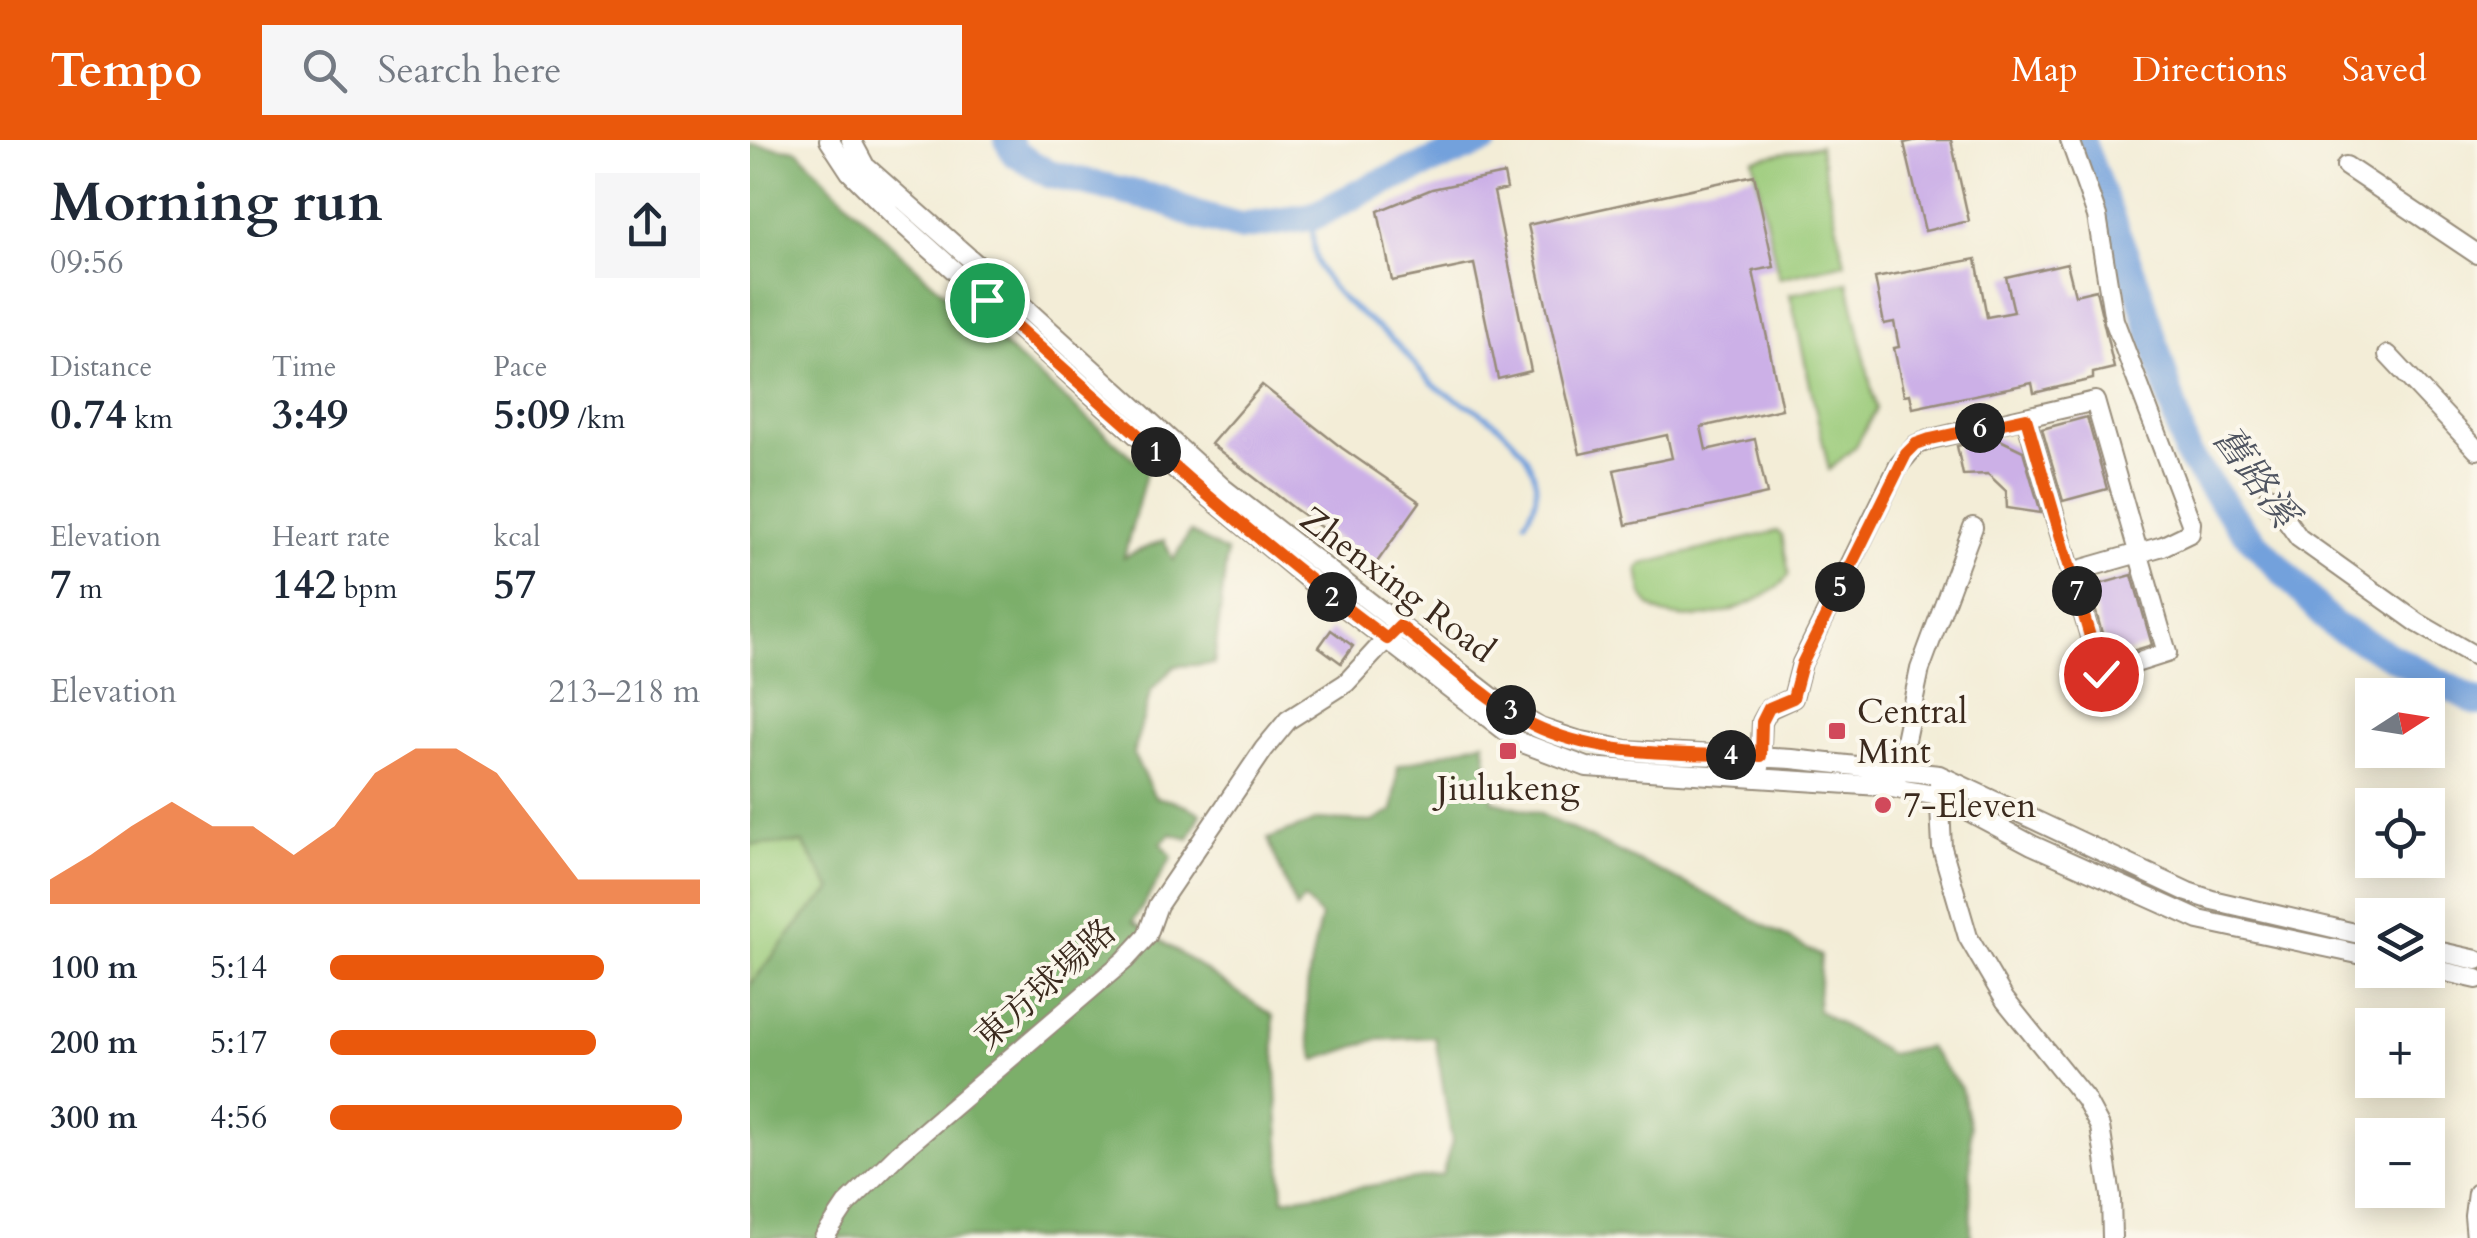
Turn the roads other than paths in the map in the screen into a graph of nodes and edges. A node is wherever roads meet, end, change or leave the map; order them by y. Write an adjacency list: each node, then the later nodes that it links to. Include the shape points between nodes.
1 (828, 140): 13 (street, Zhenxing Road, via 894,216 1148,445 1247,530)
2 (852, 140): 13 (street, Zhenxing Road, via 865,166)
3 (2070, 140): 11 (street, via 2097,216 2114,320 2191,524 2190,533)
4 (2346, 166): 5 (street)
5 (2477, 254)
6 (2388, 355): 8 (street)
7 (2026, 418): 11 (street, via 2096,401); 12 (street); 15 (street, via 1930,439 1906,454 1802,664 1793,698 1769,708 1762,722)
8 (2477, 450)
9 (2269, 496): 14 (street, via 2299,538)
10 (1973, 527): 16 (street, via 1920,669)
11 (2138, 553): 12 (street); 12 (street, via 2167,653 2101,674)
12 (2072, 572)
13 (1393, 632): 15 (street, Zhenxing Road, via 1540,728 1627,750); 18 (street, Zhenxing Road, via 1487,719 1548,754 1588,767); 28 (street, 東方球場路, via 1346,684 1288,720 1125,960 899,1153 846,1205)
14 (2477, 657)
15 (1761, 756): 16 (street, Zhenxing Road); 18 (street)
16 (1898, 768): 17 (street, Zhenxing Road); 19 (street)
17 (1939, 775): 20 (street); 21 (street, Zhenxing Road, via 2188,892)
18 (1759, 778): 19 (street, Zhenxing Road)
19 (1896, 788): 20 (street, Zhenxing Road)
20 (1940, 796): 22 (street, Zhenxing Road, via 2199,920); 29 (street, via 1942,848 1968,937 2005,1000 2100,1126)
21 (2355, 932)
22 (2355, 953)
23 (2445, 953): 24 (street)
24 (2477, 960)
25 (2445, 972): 26 (street)
26 (2477, 979)
27 (2477, 1192): 30 (street)
28 (824, 1238)
29 (2112, 1238)
30 (2476, 1238)

